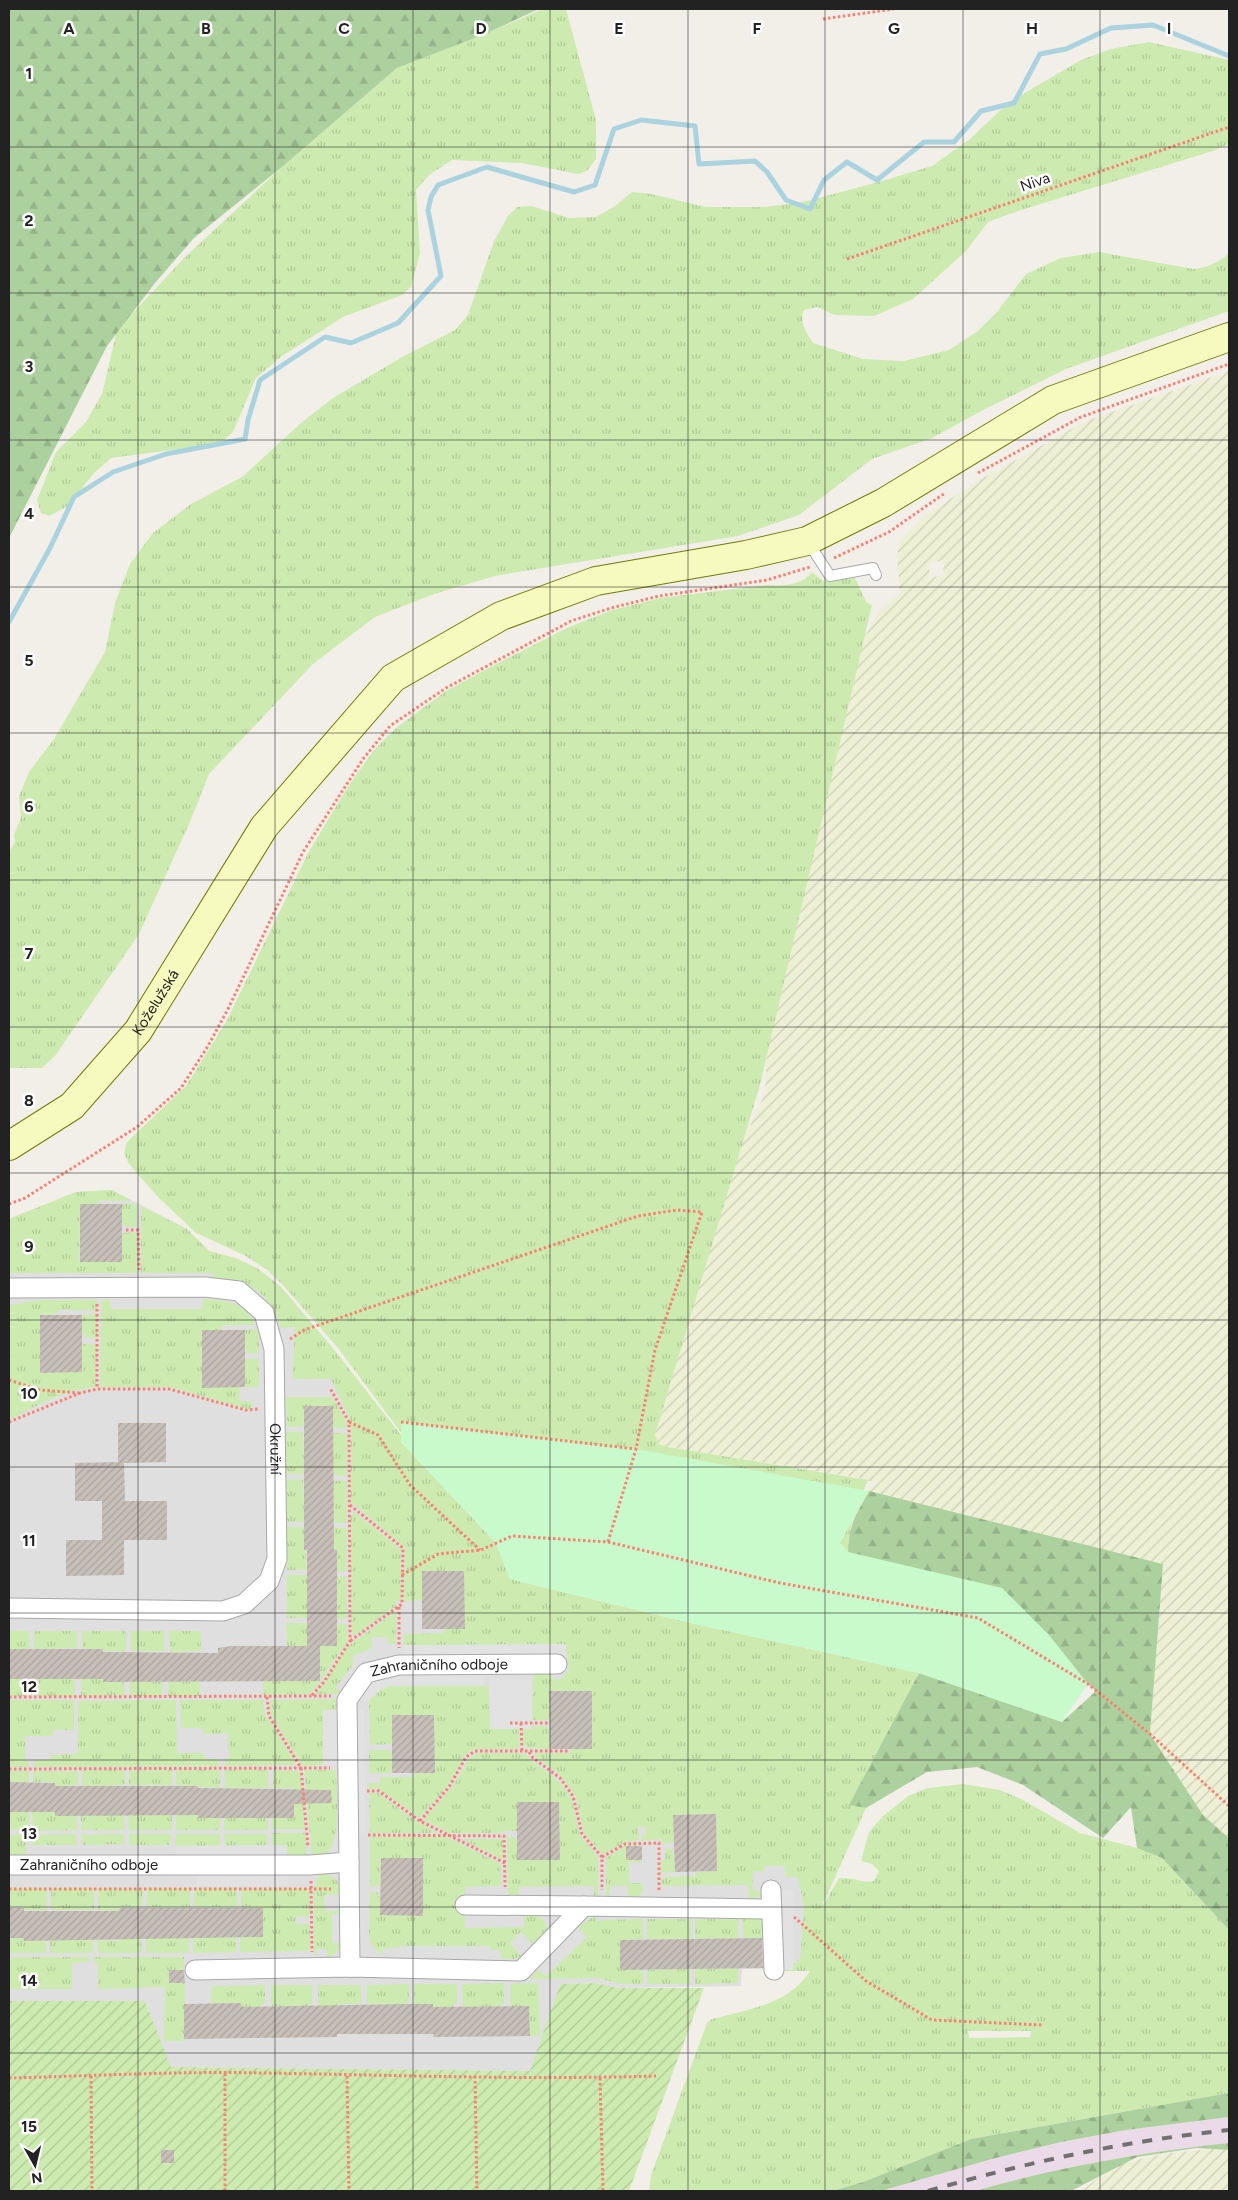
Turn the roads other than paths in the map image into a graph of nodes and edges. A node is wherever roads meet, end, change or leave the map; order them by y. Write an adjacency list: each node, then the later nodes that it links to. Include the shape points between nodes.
1 (1229, 336): 2 (main road, Koželužská, via 1053,400 883,503)
2 (814, 552): 3 (lane, via 830,576 873,568); 4 (main road, Koželužská, via 746,555 596,582 501,616 393,678 264,827 138,1031 72,1106)
3 (876, 575)
4 (9, 1146)
5 (9, 1288): 6 (street, Okružní, via 206,1287 239,1291 264,1313 274,1349 277,1559 269,1581 244,1604 223,1611)
6 (9, 1608)
7 (557, 1664): 8 (street, Zahraničního odboje, via 400,1665 366,1673 347,1700)
8 (349, 1862): 9 (street, Zahraničního odboje, via 310,1865); 12 (street)
9 (9, 1865)
10 (465, 1905): 11 (street)
11 (592, 1907): 12 (street, via 521,1972); 14 (street, via 660,1907 771,1900)
12 (350, 1967): 13 (street)
13 (195, 1970)
14 (774, 1970)

